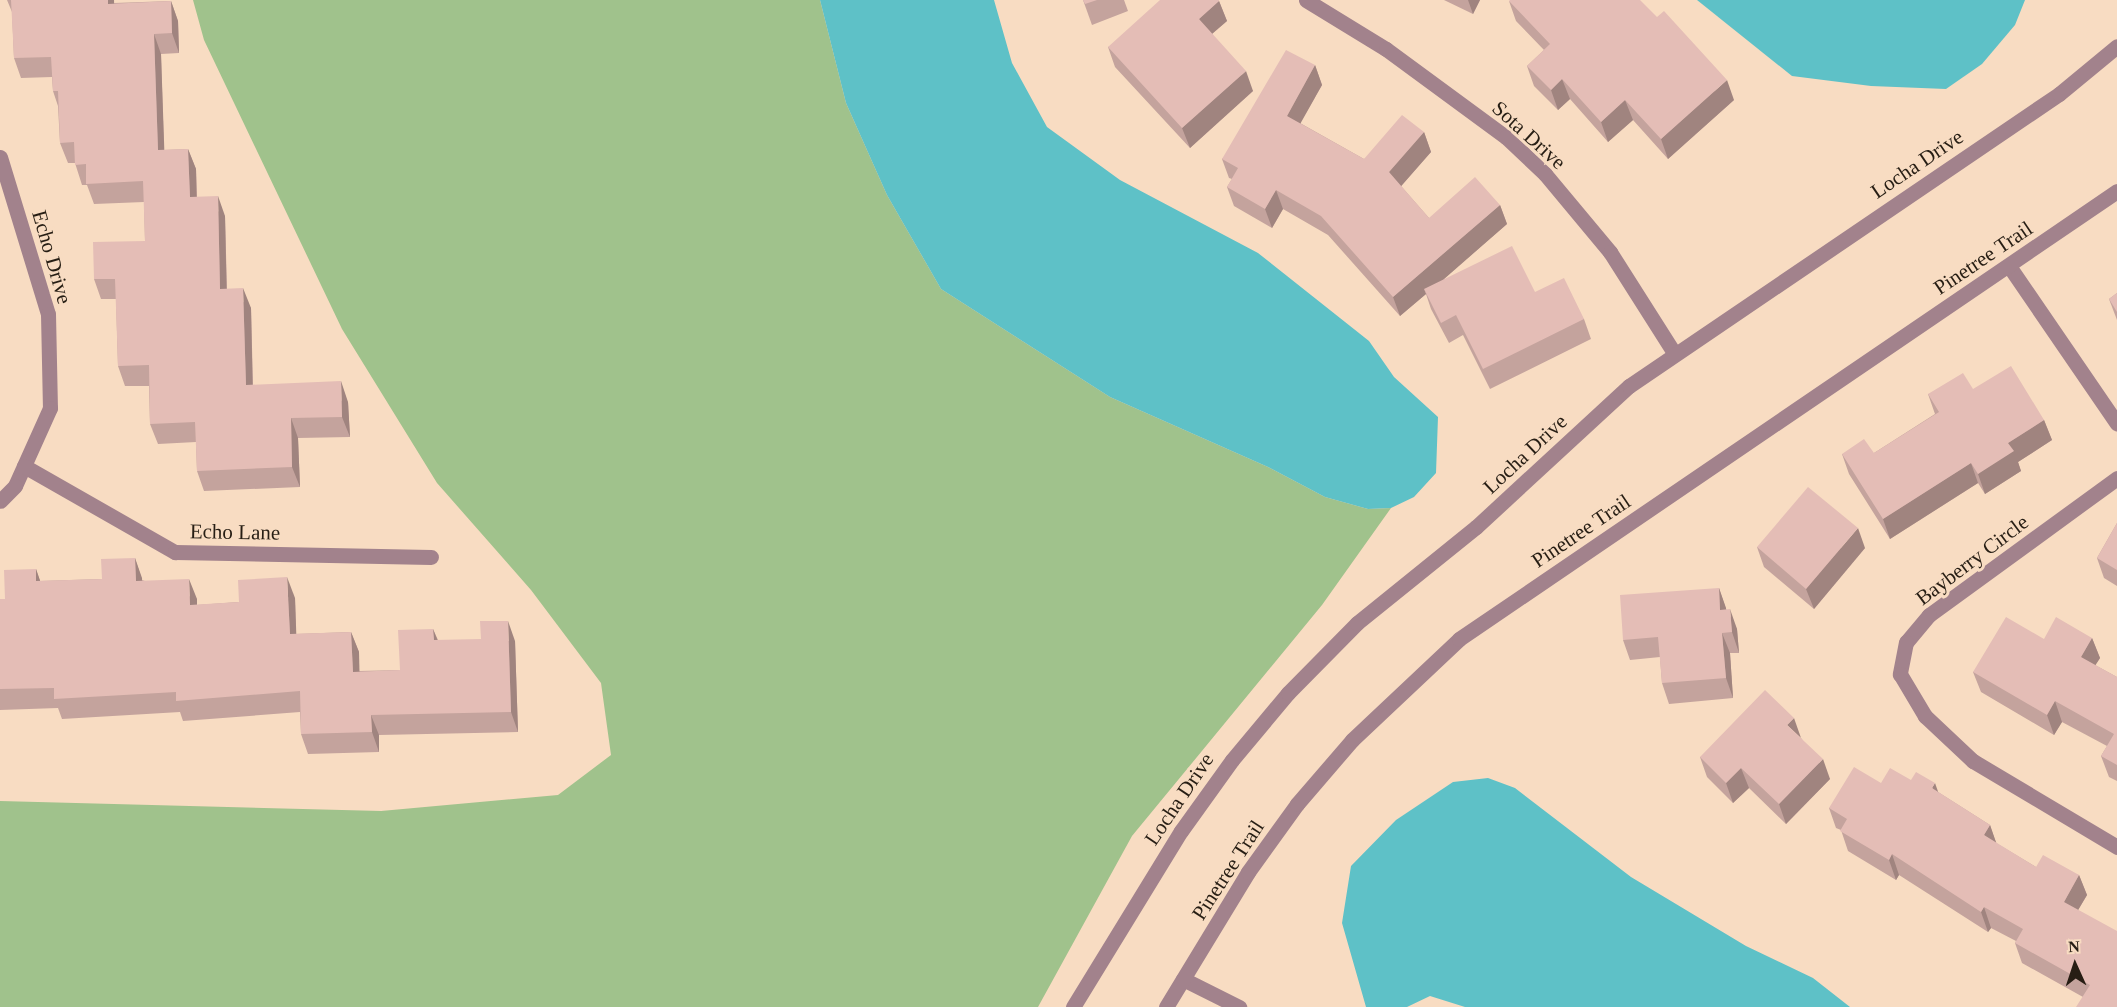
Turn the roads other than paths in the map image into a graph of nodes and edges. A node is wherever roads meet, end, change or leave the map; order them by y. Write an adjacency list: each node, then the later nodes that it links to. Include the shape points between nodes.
1 (1306, 0): 6 (street, Sota Drive, via 1386,49 1506,136 1545,174 1610,252)
2 (2117, 46): 6 (street, Locha Drive, via 2059,94)
3 (0, 156): 8 (street, Echo Drive, via 48,314 50,408)
4 (2117, 191): 5 (street, Pinetree Trail)
5 (2009, 266): 7 (street); 13 (street, Pinetree Trail, via 1459,639 1352,740 1297,804 1248,872)
6 (1674, 353): 14 (street, Locha Drive, via 1629,386 1476,527 1357,623 1288,693 1232,760 1181,831)
7 (2117, 424)
8 (24, 466): 10 (street, Echo Drive, via 15,486); 11 (street, Echo Lane, via 175,552)
9 (2117, 478): 12 (street, Bayberry Circle, via 1929,615 1906,642 1900,674 1925,716 1973,761)
10 (0, 501)
11 (431, 557)
12 (2117, 847)
13 (1183, 979): 15 (street, Pinetree Trail); 16 (street)
14 (1072, 1007)
15 (1166, 1007)
16 (1239, 1007)

